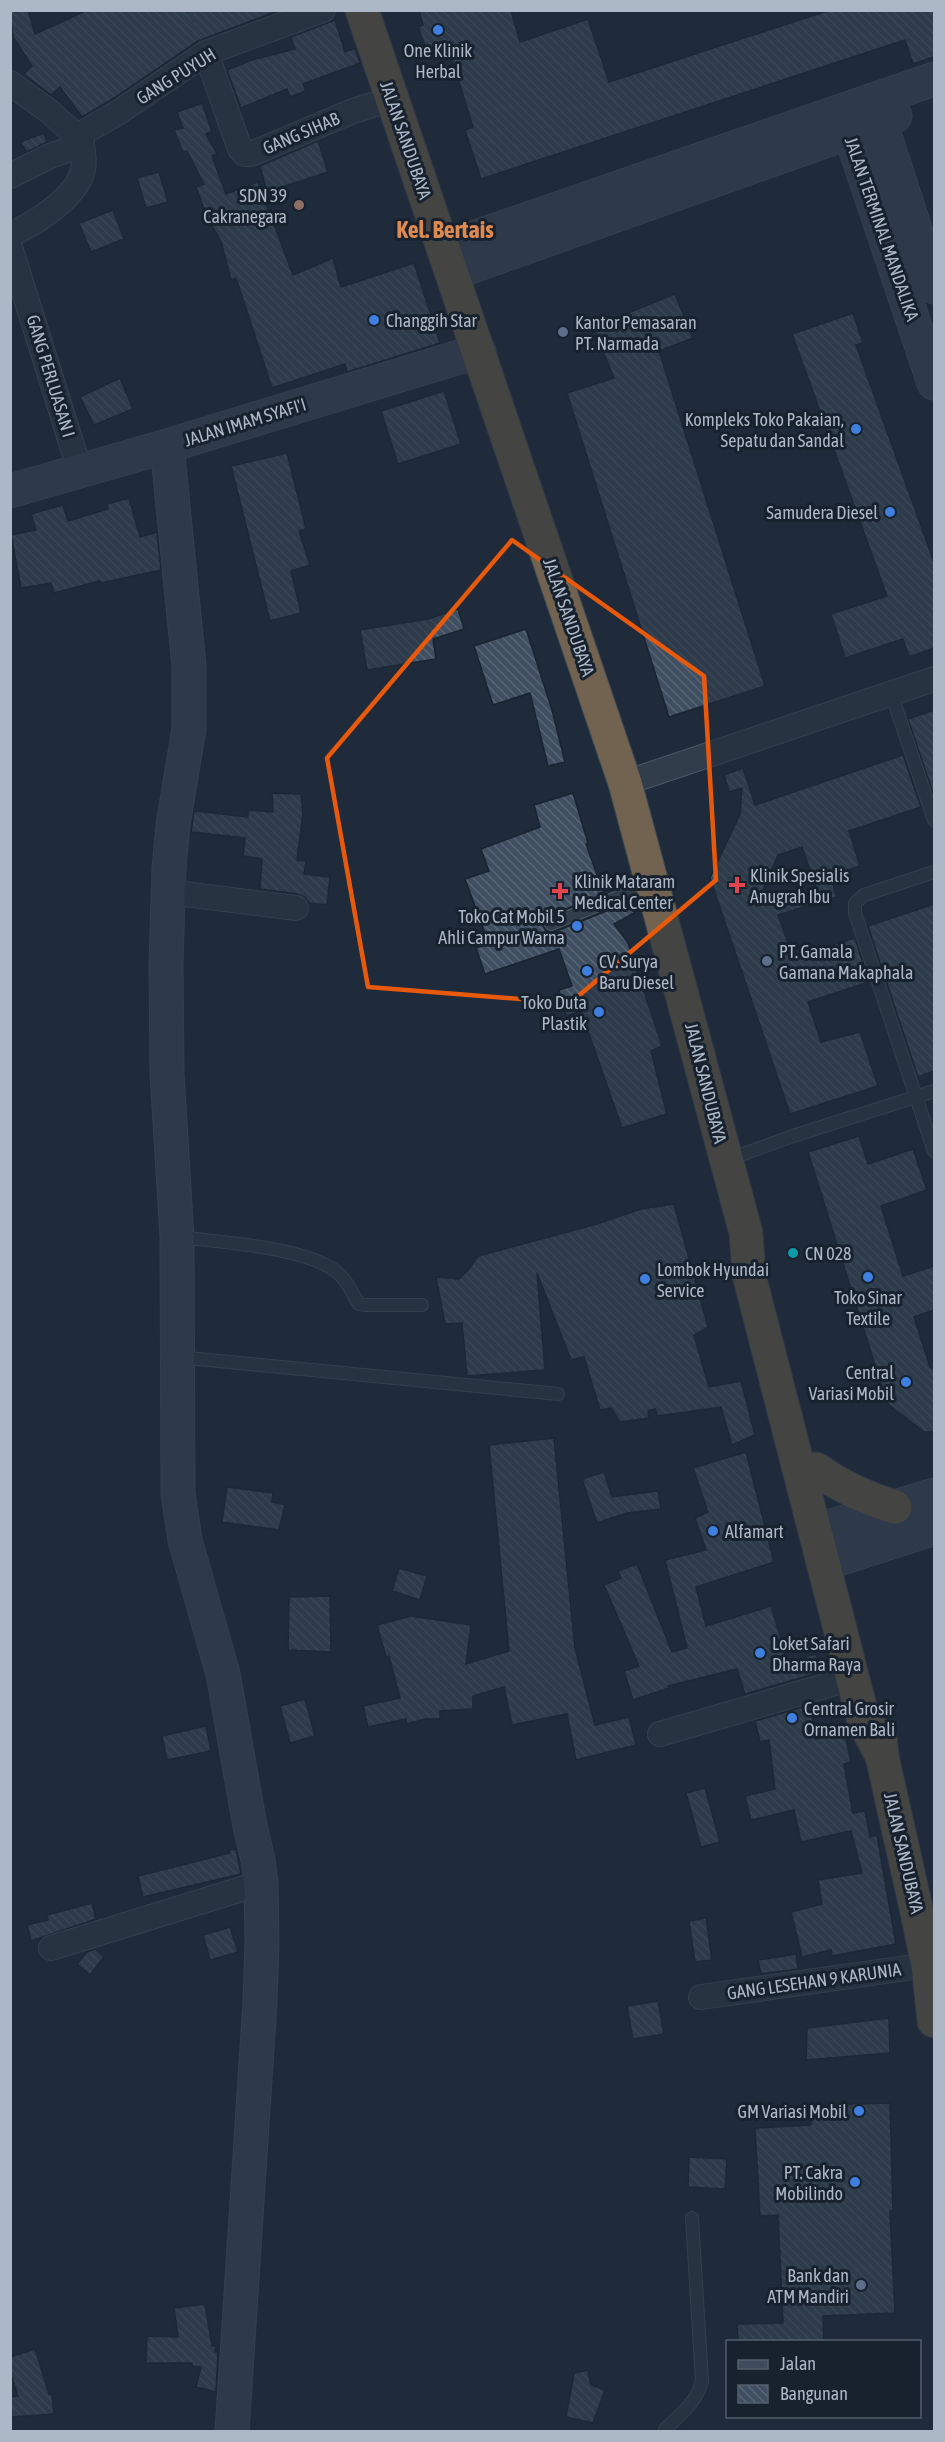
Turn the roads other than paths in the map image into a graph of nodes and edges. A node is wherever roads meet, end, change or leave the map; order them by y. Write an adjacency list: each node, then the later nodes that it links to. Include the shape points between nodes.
1 (323, 10): 3 (street, GANG PUYUH)
2 (362, 10): 6 (highway, JALAN SANDUBAYA)
3 (206, 53): 6 (street, GANG SIHAB, via 245,154); 9 (street, GANG PUYUH)
4 (934, 79): 8 (street)
5 (10, 83): 9 (street)
6 (392, 99): 13 (highway, JALAN SANDUBAYA)
7 (934, 103): 8 (street)
8 (861, 115): 13 (street); 14 (street); 16 (street, JALAN TERMINAL MANDALIKA)
9 (77, 136): 10 (street, GANG PUYUH, via 51,156); 11 (street, via 84,165 66,198)
10 (10, 176)
11 (10, 235)
12 (10, 247): 18 (street, GANG PERLUASAN I)
13 (448, 260): 15 (highway, JALAN SANDUBAYA)
14 (934, 287)
15 (479, 351): 17 (street, JALAN IMAM SYAFI'I); 22 (highway, JALAN SANDUBAYA)
16 (934, 383)
17 (167, 446): 18 (street, JALAN IMAM SYAFI'I); 26 (street, via 189,666 187,752 173,825)
18 (81, 471): 19 (street, JALAN IMAM SYAFI'I)
19 (10, 491)
20 (934, 679): 21 (street)
21 (891, 693): 22 (street); 23 (lane)
22 (625, 783): 25 (highway, JALAN SANDUBAYA)
23 (934, 820)
24 (934, 872): 30 (lane, via 864,895 855,903)
25 (652, 883): 28 (lane); 32 (highway, JALAN SANDUBAYA)
26 (168, 892): 27 (street); 34 (street, via 167,1074)
27 (296, 908)
28 (551, 924)
29 (934, 1091): 30 (lane)
30 (916, 1098): 31 (lane); 32 (lane)
31 (934, 1151)
32 (726, 1161): 33 (highway, JALAN SANDUBAYA)
33 (746, 1233): 38 (highway, JALAN SANDUBAYA, via 765,1270); 41 (highway, JALAN SANDUBAYA, via 749,1275)
34 (177, 1237): 35 (lane, via 275,1250 318,1261 338,1273 359,1304); 36 (street)
35 (422, 1305)
36 (177, 1357): 37 (lane); 47 (street, via 178,1493 182,1523 223,1674)
37 (558, 1394)
38 (816, 1469): 40 (highway, via 867,1499); 41 (highway, JALAN SANDUBAYA)
39 (934, 1495): 40 (street)
40 (895, 1507): 41 (street)
41 (823, 1528): 43 (highway, JALAN SANDUBAYA)
42 (934, 1528): 43 (street)
43 (831, 1562): 44 (highway, JALAN SANDUBAYA); 46 (highway, JALAN SANDUBAYA, via 880,1718)
44 (852, 1678): 45 (street); 46 (highway, JALAN SANDUBAYA, via 864,1722)
45 (660, 1734)
46 (882, 1756): 49 (highway, JALAN SANDUBAYA)
47 (261, 1883): 48 (street); 53 (street, via 260,2002)
48 (51, 1948)
49 (928, 1965): 50 (street, GANG LESEHAN 9 KARUNIA); 51 (highway, JALAN SANDUBAYA)
50 (701, 1997)
51 (934, 2021)
52 (692, 2218): 54 (lane, via 702,2381 693,2402)
53 (232, 2432)
54 (665, 2432)

